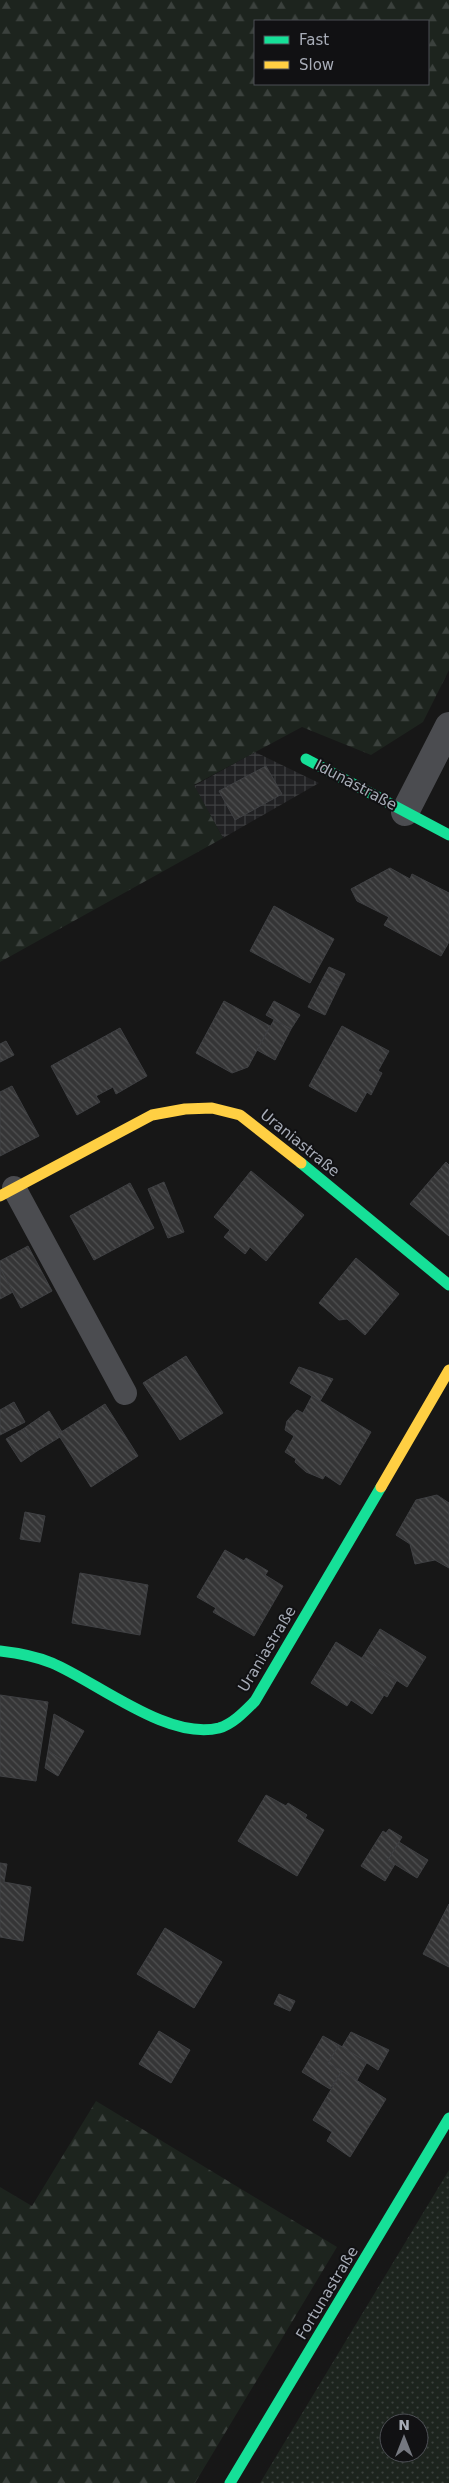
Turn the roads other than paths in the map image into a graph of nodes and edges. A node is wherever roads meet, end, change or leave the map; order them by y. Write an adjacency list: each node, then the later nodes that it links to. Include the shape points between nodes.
1 (448, 731): 3 (street, Idunastraße)
2 (306, 759): 3 (street, Idunastraße)
3 (405, 812): 4 (street, Idunastraße)
4 (449, 835)
5 (7, 1192): 6 (street, Uraniastraße, via 152,1115 212,1108 240,1115 255,1124); 8 (lane)
6 (449, 1285)
7 (449, 1370): 9 (street, Uraniastraße, via 255,1701 235,1720 218,1728 193,1731 169,1724 52,1663)
8 (125, 1393)
9 (0, 1650)
10 (449, 2118): 11 (street, Fortunastraße)
11 (230, 2483)

